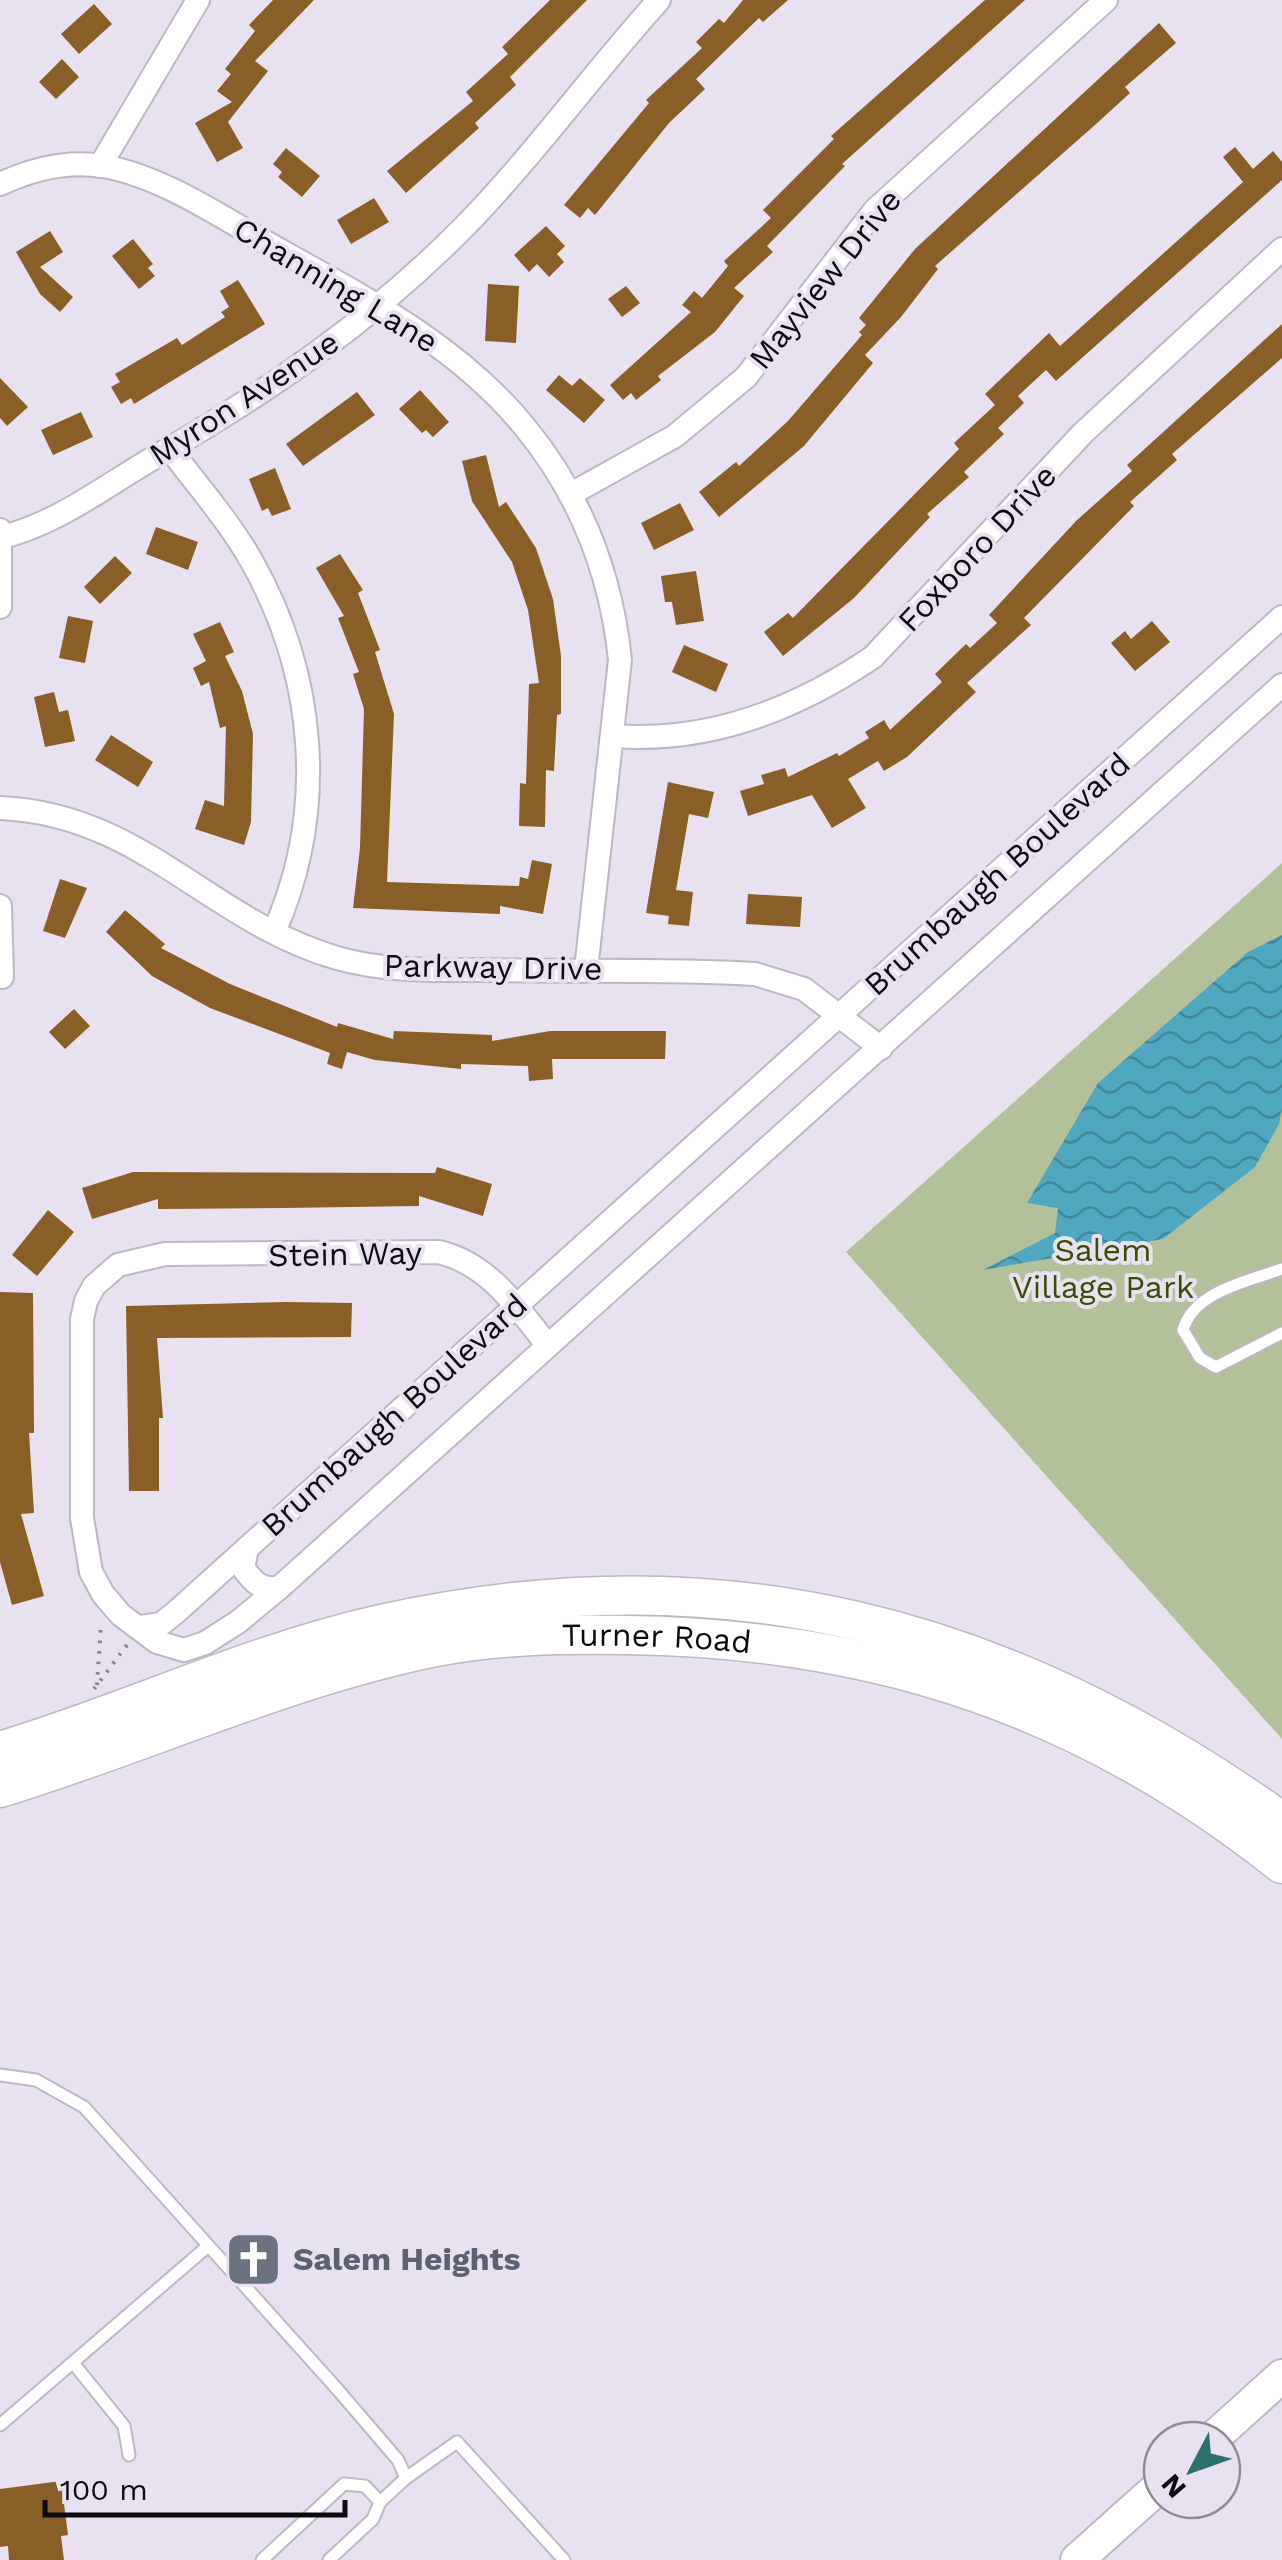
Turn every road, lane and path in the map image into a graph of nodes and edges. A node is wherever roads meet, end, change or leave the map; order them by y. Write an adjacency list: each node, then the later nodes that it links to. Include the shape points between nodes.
1 (198, 0): 4 (street)
2 (658, 0): 7 (street, Myron Avenue, via 468,222)
3 (1106, 0): 9 (street, Mayview Drive, via 875,210 746,378 675,436)
4 (100, 166): 5 (street, via 40,168); 7 (street, Channing Lane, via 198,204)
5 (0, 184)
6 (1282, 249): 14 (street, Foxboro Drive, via 1083,433 873,658 767,715 708,732)
7 (378, 306): 8 (street, Myron Avenue, via 303,365); 9 (street, Channing Lane, via 443,348 488,388)
8 (170, 449): 10 (street, Myron Avenue, via 57,519); 17 (street, via 251,560 292,649 301,688 307,819 290,896)
9 (571, 494): 14 (street, Channing Lane, via 598,551 616,624)
10 (2, 534): 11 (street)
11 (0, 607)
12 (1282, 618): 20 (street, Brumbaugh Boulevard)
13 (1282, 685): 21 (street, Brumbaugh Boulevard)
14 (615, 736): 18 (street, Channing Lane)
15 (0, 808): 17 (street, Parkway Drive, via 59,815 124,838)
16 (0, 906): 19 (street)
17 (274, 932): 18 (street, Parkway Drive, via 339,958 388,968)
18 (586, 970): 20 (street, Parkway Drive, via 755,974 804,989)
19 (2, 977)
20 (841, 1013): 21 (street, Parkway Drive); 23 (street, Brumbaugh Boulevard)
21 (881, 1048): 25 (street, Brumbaugh Boulevard)
22 (1282, 1269): 24 (lane, via 1210,1298 1183,1330 1200,1358 1216,1368)
23 (516, 1306): 25 (street, Stein Way); 26 (street, Brumbaugh Boulevard); 28 (street, Stein Way, via 473,1264 439,1252 165,1254 132,1259 108,1272 94,1286 82,1319 82,1518 90,1572)
24 (1282, 1333)
25 (548, 1346): 27 (street, Brumbaugh Boulevard)
26 (247, 1548): 27 (street, Brumbaugh Boulevard, via 244,1568 254,1583); 29 (street, via 161,1624)
27 (279, 1588): 29 (street, via 205,1644 184,1650 157,1642)
28 (102, 1594): 29 (street); 30 (path)
29 (140, 1627): 30 (path)
30 (97, 1685): 31 (path)
31 (90, 1694)
32 (0, 1751): 34 (main road, Turner Road, via 308,1643 381,1624 549,1597 648,1594 848,1618 954,1646 1142,1728)
33 (0, 1788): 35 (main road, Turner Road, via 267,1696 431,1648 514,1636 705,1636 796,1645 986,1695 1074,1731 1172,1784)
34 (1282, 1822)
35 (1282, 1864)
36 (0, 2075): 37 (lane, via 36,2080 84,2107)
37 (207, 2247): 38 (lane); 43 (lane, via 338,2390)
38 (74, 2364): 41 (lane); 42 (lane, via 124,2426)
39 (1282, 2376): 40 (street)
40 (1233, 2420)
41 (0, 2425)
42 (129, 2456)
43 (406, 2478): 44 (lane); 48 (lane, via 457,2442)
44 (380, 2502): 46 (lane, via 366,2486 344,2484); 47 (lane, via 373,2519)
45 (1142, 2502): 49 (street)
46 (262, 2560)
47 (329, 2560)
48 (564, 2560)
49 (1077, 2560)

